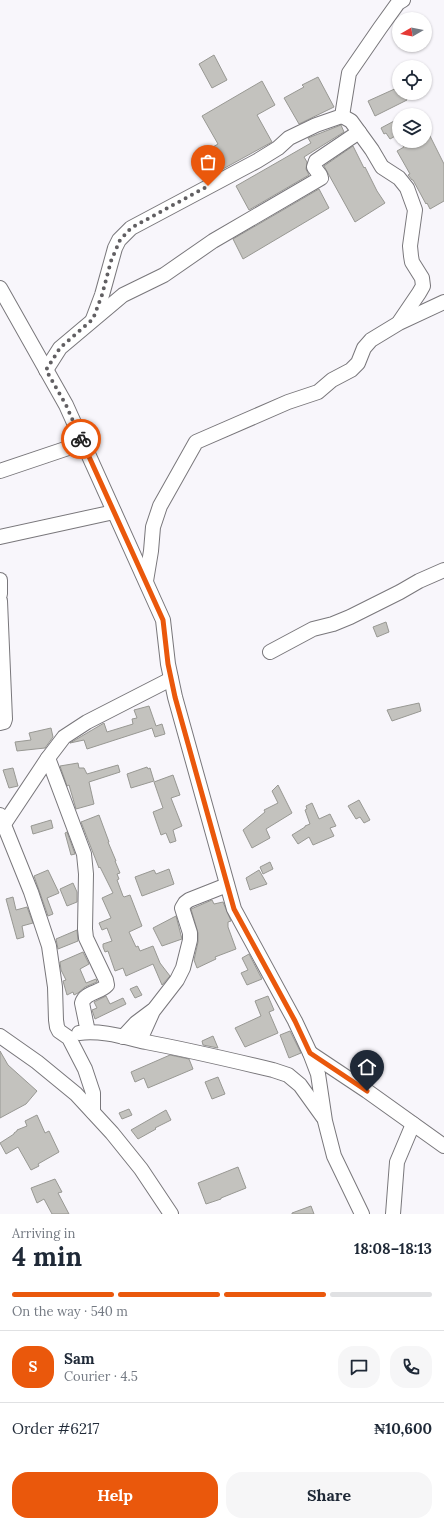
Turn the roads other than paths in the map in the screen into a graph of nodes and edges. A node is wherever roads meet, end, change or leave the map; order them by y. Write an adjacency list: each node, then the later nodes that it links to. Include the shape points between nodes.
1 (403, 0): 2 (street, via 398,3 349,73)
2 (342, 116): 3 (street, via 351,121); 6 (street, via 289,138 257,161 131,228 115,248)
3 (359, 132): 6 (street, via 316,161 314,167 321,178 213,241 164,275 123,296); 7 (street, via 382,167 399,178 407,188 415,210 410,251 423,286)
4 (0, 288): 8 (street)
5 (444, 302): 7 (street)
6 (93, 319): 8 (street, via 60,348)
7 (399, 322): 15 (street, via 371,340 352,370 332,380 318,392 288,402 196,442 160,506 152,528)
8 (46, 370): 9 (street, via 66,405)
9 (83, 443): 10 (street); 11 (street)
10 (0, 471)
11 (114, 512): 12 (street); 15 (street)
12 (0, 537)
13 (444, 570): 18 (street, via 350,617 313,629)
14 (0, 580): 16 (street)
15 (146, 581): 20 (street, via 163,620)
16 (0, 594)
17 (0, 601): 19 (street)
18 (270, 652)
19 (1, 654): 21 (street, via 5,719)
20 (171, 679): 22 (street, via 87,722 64,737); 24 (street)
21 (0, 723)
22 (48, 758): 23 (street); 26 (street, via 84,854 86,938 107,985 83,999)
23 (2, 820): 27 (street, via 31,892 49,946 55,987 56,1020 59,1031)
24 (227, 885): 25 (street, via 189,900 182,908 190,933 183,968); 31 (street, via 234,909)
25 (153, 1011): 29 (street, via 136,1023); 30 (street)
26 (88, 1032): 27 (street); 29 (street)
27 (65, 1035): 32 (street, via 85,1069 93,1093)
28 (0, 1036): 32 (street, via 76,1094)
29 (123, 1037): 30 (street)
30 (140, 1040): 33 (street, via 288,1075 300,1085)
31 (310, 1053): 33 (street, via 318,1074); 34 (street)
32 (93, 1112): 36 (street, via 141,1169)
33 (325, 1121): 37 (street, via 334,1156)
34 (413, 1124): 35 (street); 38 (street, via 396,1162)
35 (444, 1146)
36 (171, 1214)
37 (362, 1214)
38 (394, 1214)

